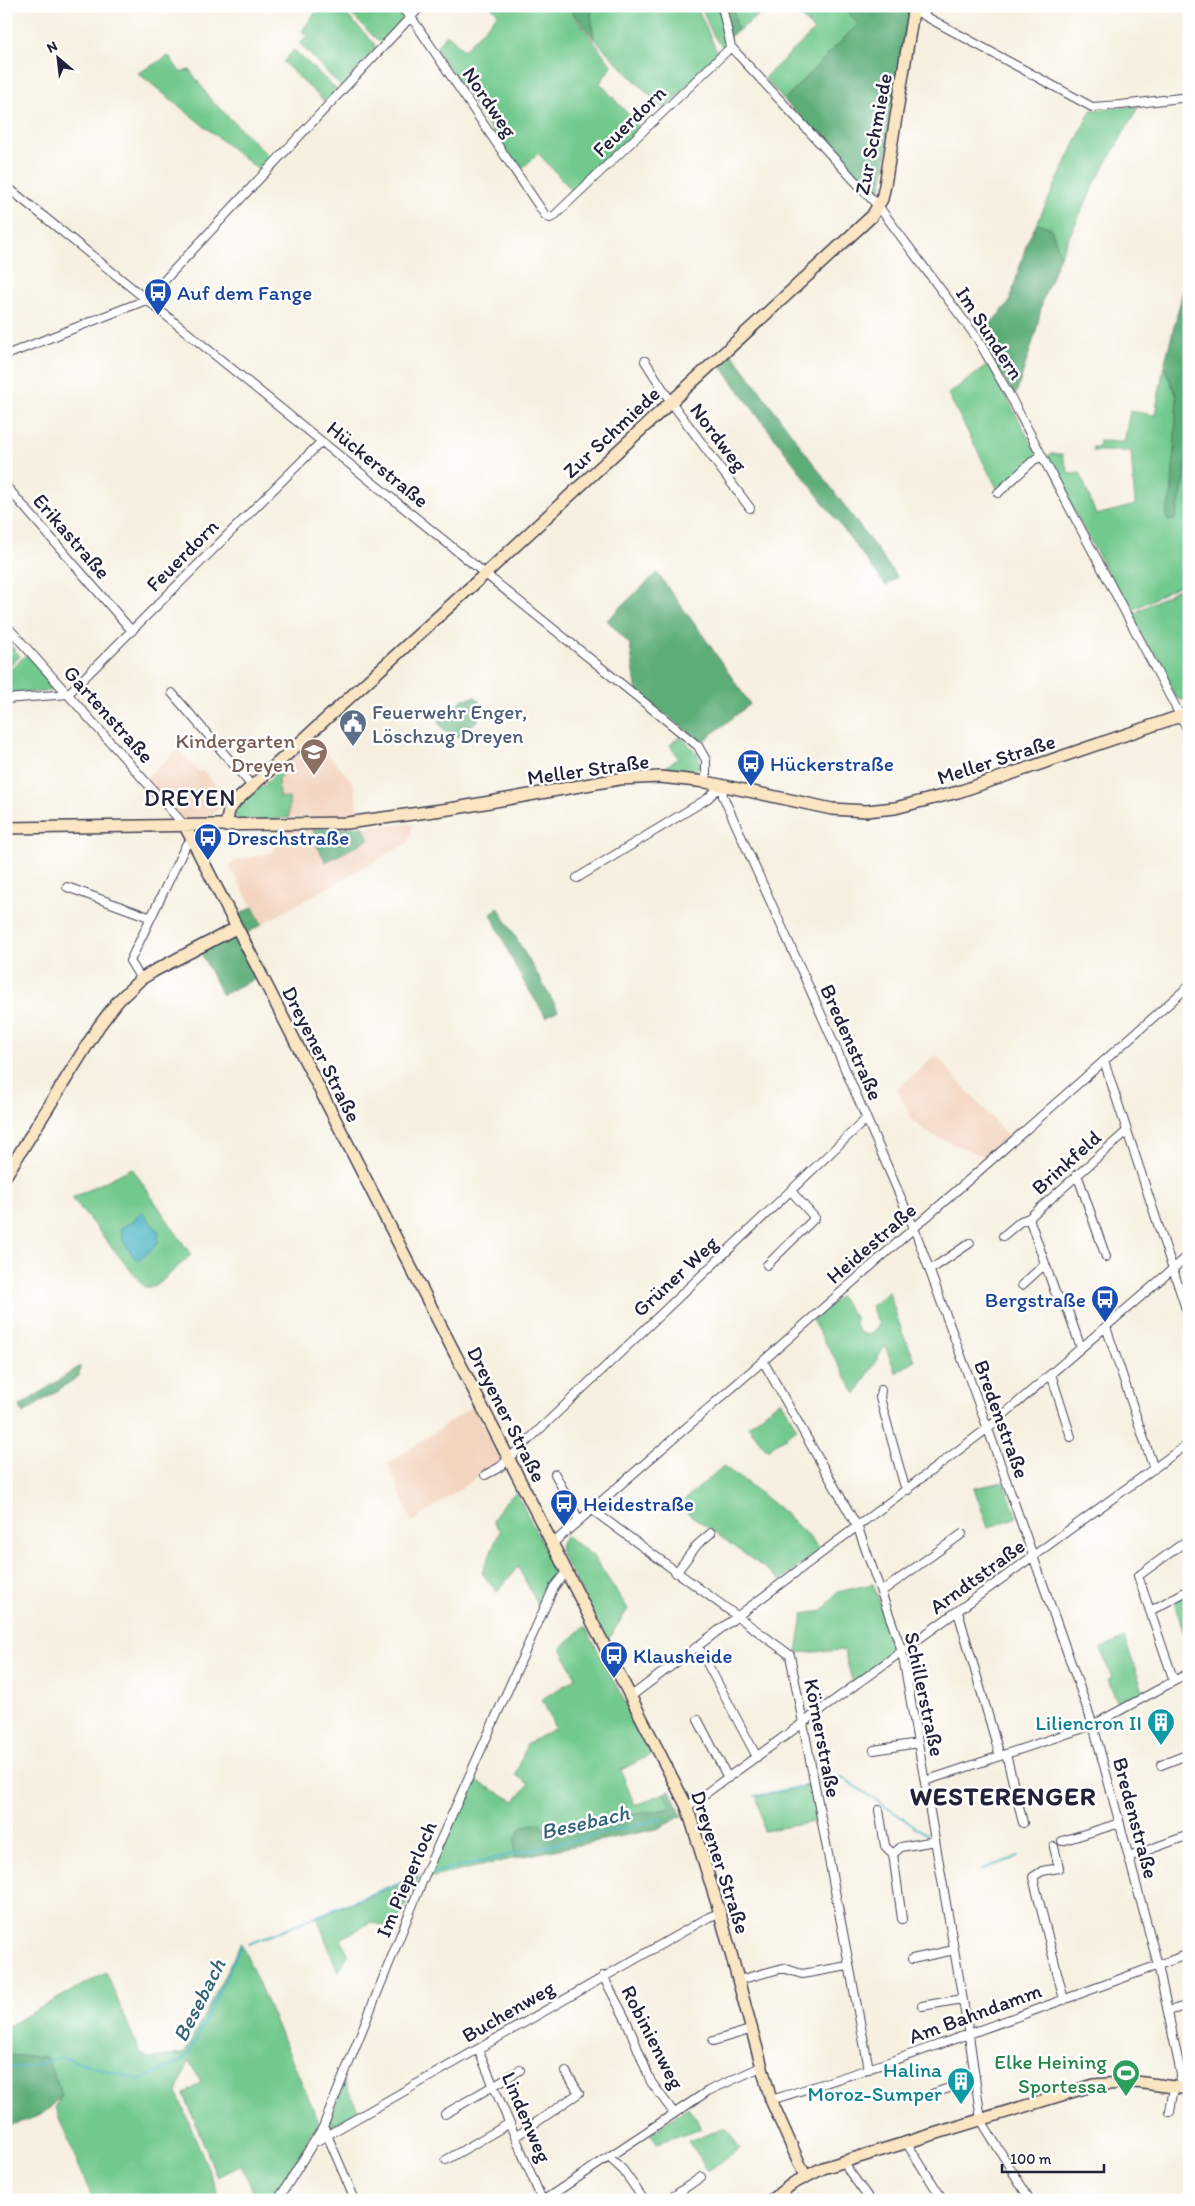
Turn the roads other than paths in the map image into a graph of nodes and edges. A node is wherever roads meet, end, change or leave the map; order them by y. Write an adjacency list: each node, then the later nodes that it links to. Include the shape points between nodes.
1 (399, 6): 5 (street, Nordweg)
2 (421, 6): 5 (street)
3 (722, 6): 6 (street)
4 (914, 8): 7 (street, via 1092,107); 9 (street, Zur Schmiede)
5 (411, 17): 10 (street, Nordweg); 11 (street)
6 (731, 48): 9 (street, Im Sundern); 10 (street, Feuerdorn)
7 (1189, 97)
8 (6, 186): 11 (street, Hückerstraße)
9 (879, 207): 14 (street, Zur Schmiede, via 823,264); 16 (street, Im Sundern, via 977,338)
10 (550, 218)
11 (146, 300): 12 (street); 15 (street, Hückerstraße)
12 (6, 355)
13 (645, 361): 14 (street, Nordweg)
14 (671, 402): 19 (street, Nordweg); 20 (street, Zur Schmiede)
15 (321, 442): 20 (street, Hückerstraße); 22 (street, Feuerdorn)
16 (1042, 456): 18 (street); 26 (street, Im Sundern)
17 (6, 486): 22 (street, Erikastraße)
18 (998, 493)
19 (750, 508)
20 (485, 574): 28 (street, Hückerstraße, via 698,746 706,760); 30 (street, Zur Schmiede)
21 (6, 625): 24 (street, Gartenstraße)
22 (132, 631): 24 (street, Feuerdorn)
23 (172, 693): 30 (street)
24 (68, 694): 25 (street); 31 (street, Gartenstraße)
25 (6, 699)
26 (1185, 715): 27 (street, Im Sundern); 29 (street, Meller Straße, via 958,792 895,808 866,811 832,809)
27 (1189, 732)
28 (706, 782): 29 (street, Meller Straße); 32 (street, Meller Straße, via 660,777 619,779 456,808 347,823)
29 (722, 785): 35 (street, via 707,798); 42 (street, Bredenstraße, via 723,796)
30 (252, 786): 32 (street, Zur Schmiede, via 232,805)
31 (185, 826): 32 (street, Meller Straße); 33 (street, Meller Straße); 34 (street, Dreyener Straße)
32 (226, 826)
33 (6, 828)
34 (193, 841): 37 (street, via 186,846); 38 (street, Dreyener Straße)
35 (577, 878)
36 (68, 887): 37 (street)
37 (149, 917): 39 (street, via 130,961)
38 (236, 928): 39 (street); 67 (street, Dreyener Straße)
39 (141, 979): 45 (street, via 99,1026)
40 (1189, 986): 41 (street, Heidestraße)
41 (1104, 1061): 43 (street); 48 (street, Heidestraße)
42 (866, 1119): 46 (street, Grüner Weg); 48 (street, Bredenstraße)
43 (1126, 1131): 44 (street, Brinkfeld); 55 (street)
44 (1077, 1174): 47 (street, Brinkfeld); 52 (street)
45 (6, 1175)
46 (791, 1191): 53 (street, via 815,1218); 67 (street, Grüner Weg)
47 (1028, 1218): 49 (street, Brinkfeld); 54 (street, Brinkfeld)
48 (914, 1228): 56 (street, Bredenstraße); 61 (street, Heidestraße)
49 (1003, 1236)
50 (970, 1243): 56 (street)
51 (1189, 1255): 55 (street)
52 (1106, 1258)
53 (767, 1265)
54 (1044, 1265): 57 (street); 60 (street, Brinkfeld, via 1055,1292 1068,1310)
55 (1173, 1269): 58 (street); 59 (street)
56 (930, 1270): 64 (street, Bredenstraße)
57 (1022, 1286)
58 (1189, 1318)
59 (1106, 1327): 60 (street); 68 (street)
60 (1081, 1348): 62 (street)
61 (763, 1361): 72 (street, Heidestraße); 74 (street, Schillerstraße)
62 (1051, 1374): 64 (street); 65 (street)
63 (882, 1390): 71 (street, via 880,1398)
64 (988, 1428): 71 (street); 79 (street, Bredenstraße)
65 (1071, 1438)
66 (1189, 1443): 68 (street, Arndtstraße)
67 (508, 1458): 70 (street, Grüner Weg); 78 (street, Dreyener Straße)
68 (1154, 1469): 79 (street, Arndtstraße)
69 (555, 1474): 73 (street)
70 (485, 1476)
71 (908, 1490): 74 (street)
72 (591, 1509): 73 (street, Heidestraße); 81 (street, Körnerstraße)
73 (579, 1520): 78 (street, Heidestraße)
74 (858, 1528): 83 (street, Schillerstraße); 86 (street)
75 (711, 1533): 81 (street, via 697,1544)
76 (962, 1534): 83 (street)
77 (1189, 1539): 84 (street, via 1138,1576)
78 (552, 1544): 80 (street, Dreyener Straße)
79 (1033, 1557): 85 (street, Arndtstraße); 94 (street, Bredenstraße)
80 (566, 1572): 91 (street, Dreyener Straße); 145 (street, Im Pieperloch, via 554,1587 424,1877)
81 (676, 1573): 86 (street, Körnerstraße)
82 (1189, 1590): 84 (street)
83 (881, 1592): 88 (street, Schillerstraße)
84 (1150, 1610): 90 (street)
85 (958, 1612): 88 (street, Arndtstraße); 98 (street)
86 (737, 1617): 87 (street); 93 (street, Körnerstraße, via 790,1655)
87 (698, 1646): 91 (street); 99 (street)
88 (902, 1652): 93 (street, Arndtstraße); 95 (street, Schillerstraße)
89 (1189, 1672): 90 (street)
90 (1174, 1681): 94 (street)
91 (630, 1697): 103 (street, Dreyener Straße)
92 (698, 1720): 101 (street)
93 (802, 1724): 99 (street, Arndtstraße); 119 (street, Körnerstraße)
94 (1094, 1725): 98 (street); 106 (street, Bredenstraße)
95 (918, 1743): 96 (street); 102 (street, Schillerstraße)
96 (874, 1750)
97 (1189, 1754): 100 (street)
98 (1003, 1755): 102 (street); 105 (street)
99 (757, 1757): 101 (street, Arndtstraße)
100 (1161, 1765)
101 (728, 1778): 103 (street, Arndtstraße)
102 (925, 1781): 108 (street, Schillerstraße)
103 (687, 1807): 113 (street, Dreyener Straße)
104 (879, 1810): 111 (street, via 885,1846)
105 (1023, 1823)
106 (1120, 1823): 109 (street); 112 (street, Bredenstraße)
107 (1189, 1835): 112 (street)
108 (935, 1841): 111 (street, via 901,1847); 115 (street, Schillerstraße)
109 (1062, 1841)
110 (1054, 1847): 123 (street, via 1059,1868 1042,1871 1033,1877)
111 (893, 1854): 114 (street)
112 (1128, 1858): 118 (street, Bredenstraße)
113 (720, 1913): 120 (street, Buchenweg); 121 (street, Dreyener Straße)
114 (902, 1919)
115 (954, 1950): 117 (street); 122 (street, Schillerstraße)
116 (1189, 1954): 118 (street, Am Bahndamm)
117 (912, 1959)
118 (1158, 1965): 123 (street, Am Bahndamm); 126 (street, Bredenstraße)
119 (848, 1966): 121 (street, via 802,1974 783,1968); 132 (street, Körnerstraße)
120 (603, 1976): 130 (street, Buchenweg); 141 (street, Robinienweg, via 627,2022 651,2082)
121 (739, 1980): 127 (street, Dreyener Straße)
122 (962, 1998): 125 (street); 128 (street, Schillerstraße)
123 (1064, 2000): 128 (street, Am Bahndamm)
124 (1189, 2005): 126 (street)
125 (922, 2006)
126 (1168, 2011): 137 (street, Bredenstraße)
127 (753, 2029): 129 (street); 131 (street, Dreyener Straße)
128 (969, 2035): 132 (street, Am Bahndamm); 135 (street, Schillerstraße)
129 (712, 2041)
130 (478, 2049): 136 (street, Lindenweg); 145 (street, Buchenweg)
131 (763, 2066): 139 (street, Dreyener Straße); 141 (street, via 708,2091)
132 (869, 2069): 139 (street, Am Bahndamm)
133 (520, 2070): 136 (street)
134 (566, 2072): 146 (street, via 579,2093)
135 (975, 2079): 138 (street); 143 (street, Schillerstraße)
136 (494, 2085): 142 (street); 144 (street, Lindenweg)
137 (1181, 2088): 140 (street, Bredenstraße); 143 (street, via 1136,2082 1104,2083)
138 (929, 2095)
139 (771, 2100): 151 (street, Dreyener Straße)
140 (1170, 2112)
141 (674, 2113): 148 (street)
142 (445, 2114)
143 (981, 2120): 147 (street); 161 (street)
144 (510, 2123): 146 (street, Lindenweg); 149 (street)
145 (325, 2131): 153 (street, Buchenweg); 154 (street)
146 (516, 2137): 155 (street, Lindenweg)
147 (906, 2142): 150 (street); 160 (street)
148 (610, 2158): 155 (street); 156 (street, via 623,2170)
149 (446, 2160)
150 (845, 2161): 151 (street); 159 (street, via 849,2172)
151 (805, 2176): 158 (street)
152 (701, 2177): 157 (street)
153 (278, 2200)
154 (355, 2200)
155 (543, 2200)
156 (644, 2200)
157 (668, 2200)
158 (771, 2200)
159 (870, 2200)
160 (943, 2200)
161 (1030, 2200)

